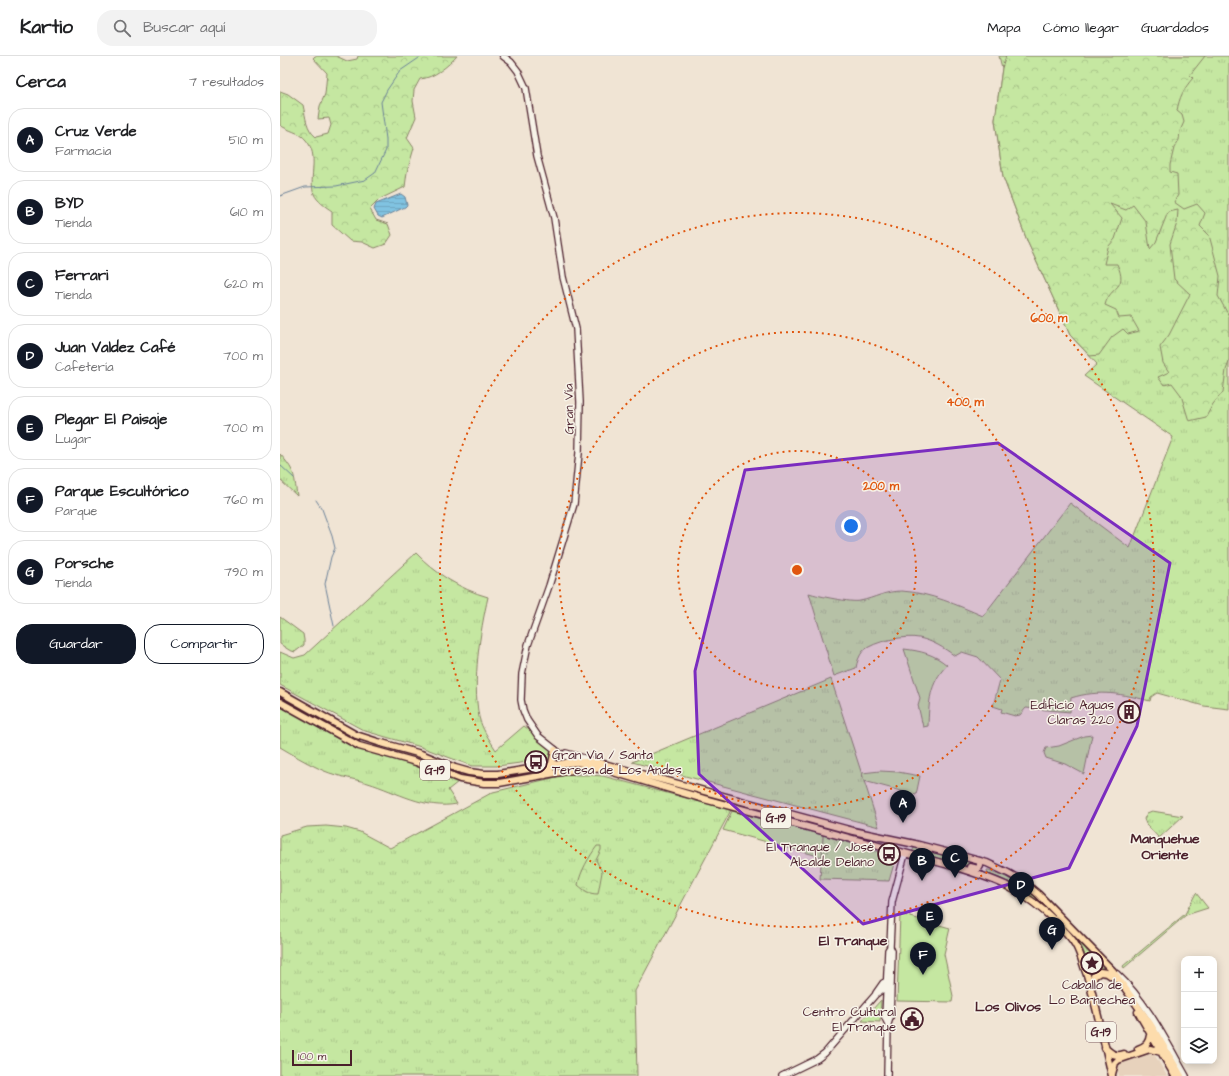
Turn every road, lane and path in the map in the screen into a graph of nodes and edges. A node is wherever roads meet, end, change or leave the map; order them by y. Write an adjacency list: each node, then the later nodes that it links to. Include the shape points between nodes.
1 (503, 56): 4 (main road, Gran Vía, via 518,70 526,88 537,156 557,230 563,277 578,347 580,427 575,497 560,552 528,644 522,683 522,705 527,720 538,736)
2 (280, 692): 8 (main road, G-19, via 356,735 421,754 462,770 491,774)
3 (280, 702): 11 (main road, G-19, via 359,746 416,762 460,779)
4 (557, 751): 5 (main road, Gran Vía); 6 (main road, Gran Vía); 7 (main road)
5 (581, 762): 6 (main road, G-19); 7 (main road, G-19); 9 (main road, Gran Vía)
6 (600, 762): 12 (main road, G-19)
7 (552, 764): 8 (main road, G-19); 10 (main road)
8 (530, 768): 11 (main road, via 514,775 489,777)
9 (603, 769): 10 (main road, G-19, via 584,768); 13 (main road, G-19)
10 (545, 775): 11 (main road, G-19, via 509,782)
11 (484, 783)
12 (866, 834): 13 (main road, via 901,845); 14 (main road, G-19)
13 (905, 854): 15 (main road, G-19); 20 (main road, via 892,902)
14 (980, 861): 15 (main road, via 977,869 952,863); 16 (main road, G-19)
15 (949, 865): 17 (main road, G-19)
16 (994, 866): 17 (main road, via 986,869); 18 (main road, G-19, via 1038,894)
17 (986, 876): 21 (main road, G-19, via 1030,899 1067,933 1079,952)
18 (1113, 971): 19 (main road); 34 (main road, G-19, via 1138,998)
19 (1120, 981): 21 (main road, via 1100,972 1094,976); 23 (main road)
20 (889, 982): 22 (main road); 24 (main road); 25 (main road)
21 (1091, 989): 27 (main road, G-19)
22 (876, 994): 24 (main road, via 883,995); 29 (main road, via 825,1053)
23 (1130, 994): 26 (main road); 33 (main road)
24 (886, 999): 25 (main road, via 885,1018)
25 (888, 1024): 30 (main road)
26 (1150, 1035): 27 (main road, via 1148,1044 1144,1047 1118,1056 1112,1055); 28 (main road)
27 (1105, 1048): 31 (main road, G-19)
28 (1160, 1052): 31 (main road, via 1150,1049 1118,1060 1114,1064); 32 (main road)
29 (782, 1076)
30 (887, 1076)
31 (1112, 1076)
32 (1175, 1076)
33 (1181, 1076)
34 (1186, 1076)

